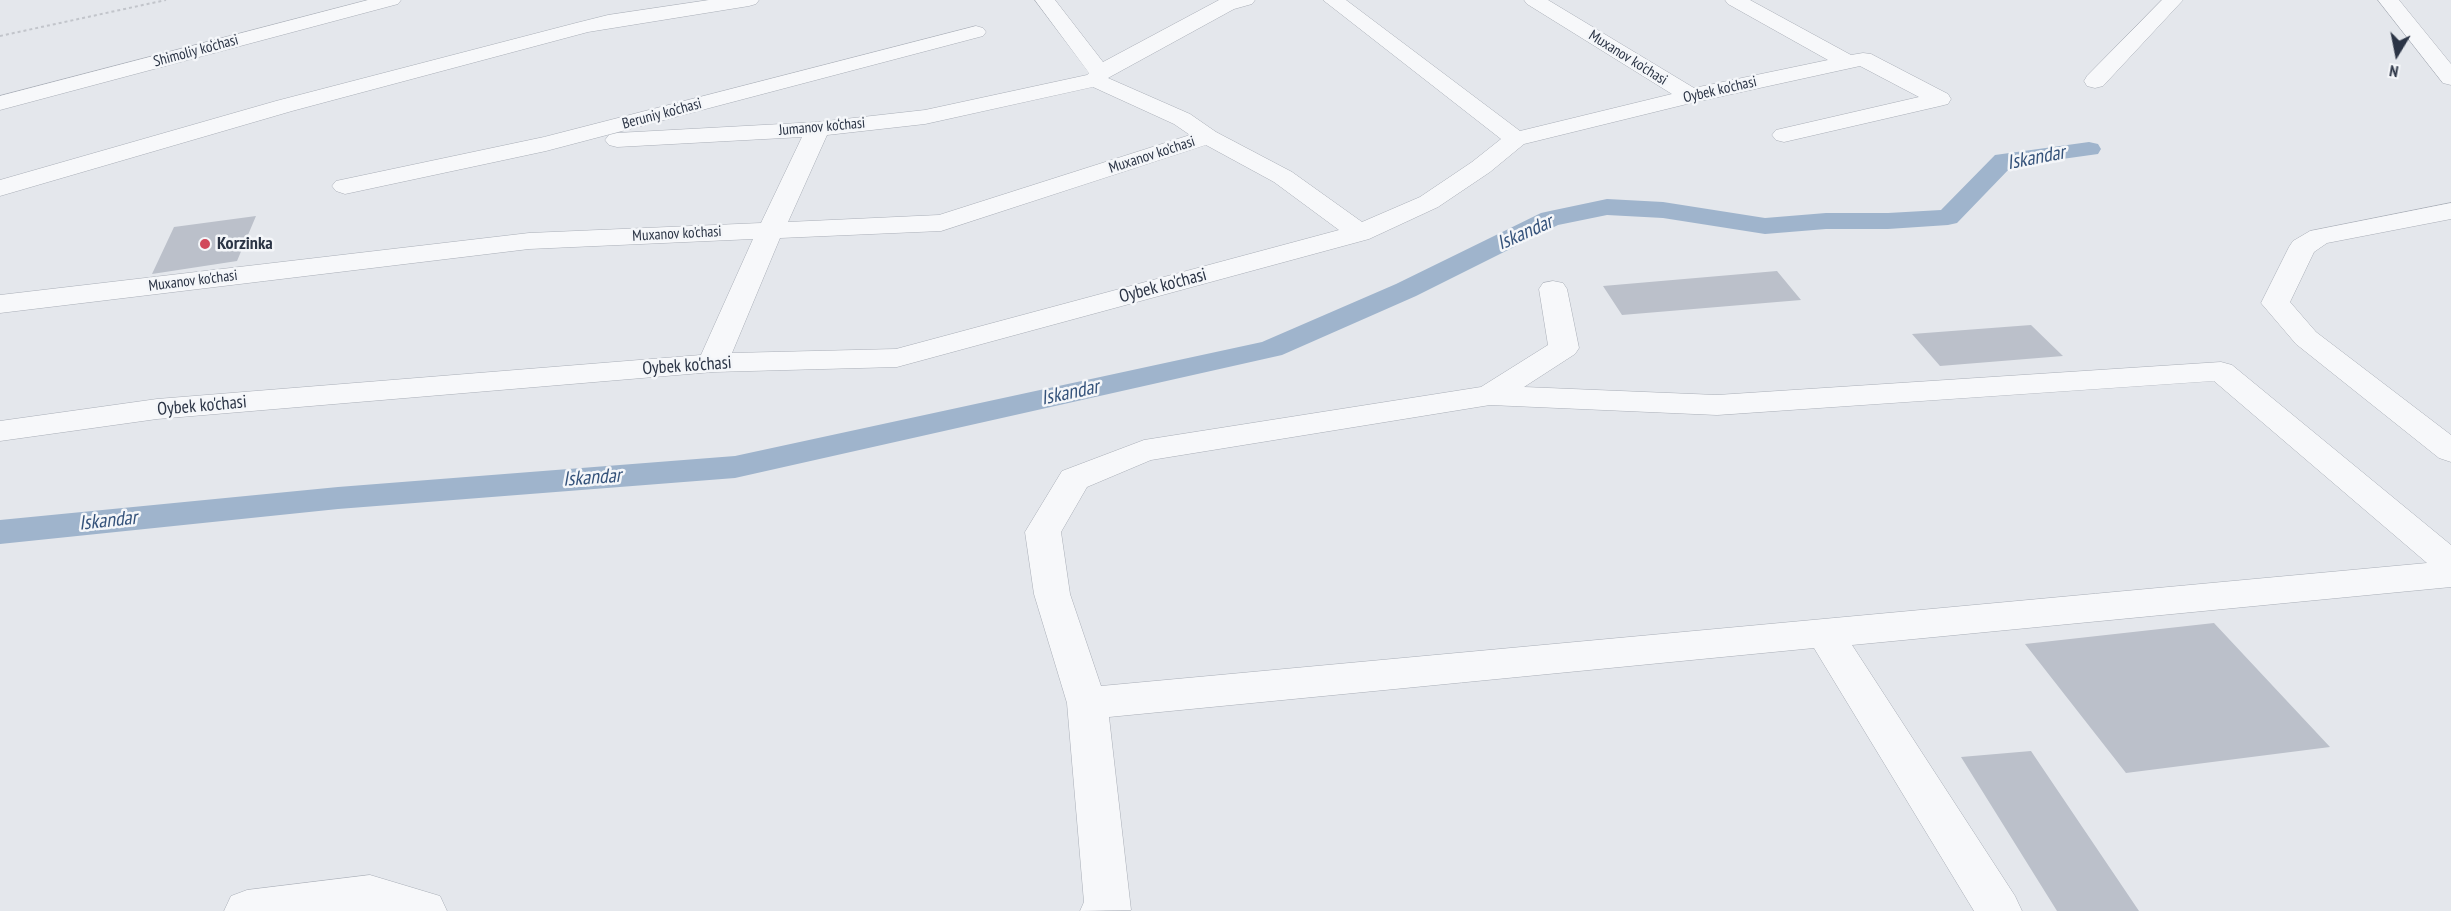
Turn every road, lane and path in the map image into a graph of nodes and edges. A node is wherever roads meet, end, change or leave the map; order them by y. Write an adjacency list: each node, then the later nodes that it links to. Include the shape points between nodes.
1 (166, 0): 12 (path)
2 (392, 0): 18 (street, Shimoliy ko‘chasi)
3 (749, 0): 25 (street, via 583,27 284,106)
4 (1045, 0): 14 (street)
5 (1245, 0): 14 (street, Jumanov ko‘chasi, via 1227,4)
6 (1333, 0): 22 (street)
7 (1534, 0): 17 (street, Muxanov ko'chasi)
8 (1735, 0): 13 (street)
9 (2173, 0): 16 (street)
10 (2388, 0): 15 (street)
11 (976, 32): 23 (street, Beruniy ko‘chasi)
12 (0, 36)
13 (1847, 62): 17 (street, Oybek ko'chasi); 20 (street, Oybek ko'chasi, via 1863,60 1940,99)
14 (1098, 76): 19 (street, Jumanov ko‘chasi, via 925,117); 21 (street, Muxanov ko'chasi, via 1182,119)
15 (2451, 78)
16 (2095, 81)
17 (1690, 96): 22 (street, Oybek ko'chasi)
18 (0, 103)
19 (818, 129): 23 (street, Jumanov ko‘chasi); 27 (street)
20 (1784, 135)
21 (1208, 137): 27 (street, Muxanov ko'chasi, via 941,222); 28 (street, via 1283,177)
22 (1516, 139): 28 (street, Oybek ko'chasi, via 1429,202)
23 (546, 144): 24 (street, Beruniy ko‘chasi)
24 (345, 186)
25 (0, 188)
26 (2451, 211): 34 (street, via 2319,237 2304,247 2275,303 2307,338)
27 (771, 229): 30 (street, Muxanov ko'chasi, via 529,241); 31 (street)
28 (1359, 233): 31 (street, Oybek ko'chasi, via 897,358)
29 (1553, 289): 32 (street, via 1564,348)
30 (0, 304)
31 (713, 363): 33 (street, Oybek ko'chasi, via 157,409)
32 (1490, 394): 35 (street, via 1717,405 2221,371); 38 (street, via 1144,451 1074,479 1043,532 1052,594)
33 (0, 431)
34 (2451, 451)
35 (2451, 564)
36 (2451, 574): 37 (street)
37 (1824, 633): 38 (street); 42 (street)
38 (1087, 703): 41 (street, via 1108,910)
39 (247, 911): 40 (street, via 370,895)
40 (423, 911)
41 (1103, 911)
42 (1999, 911)

